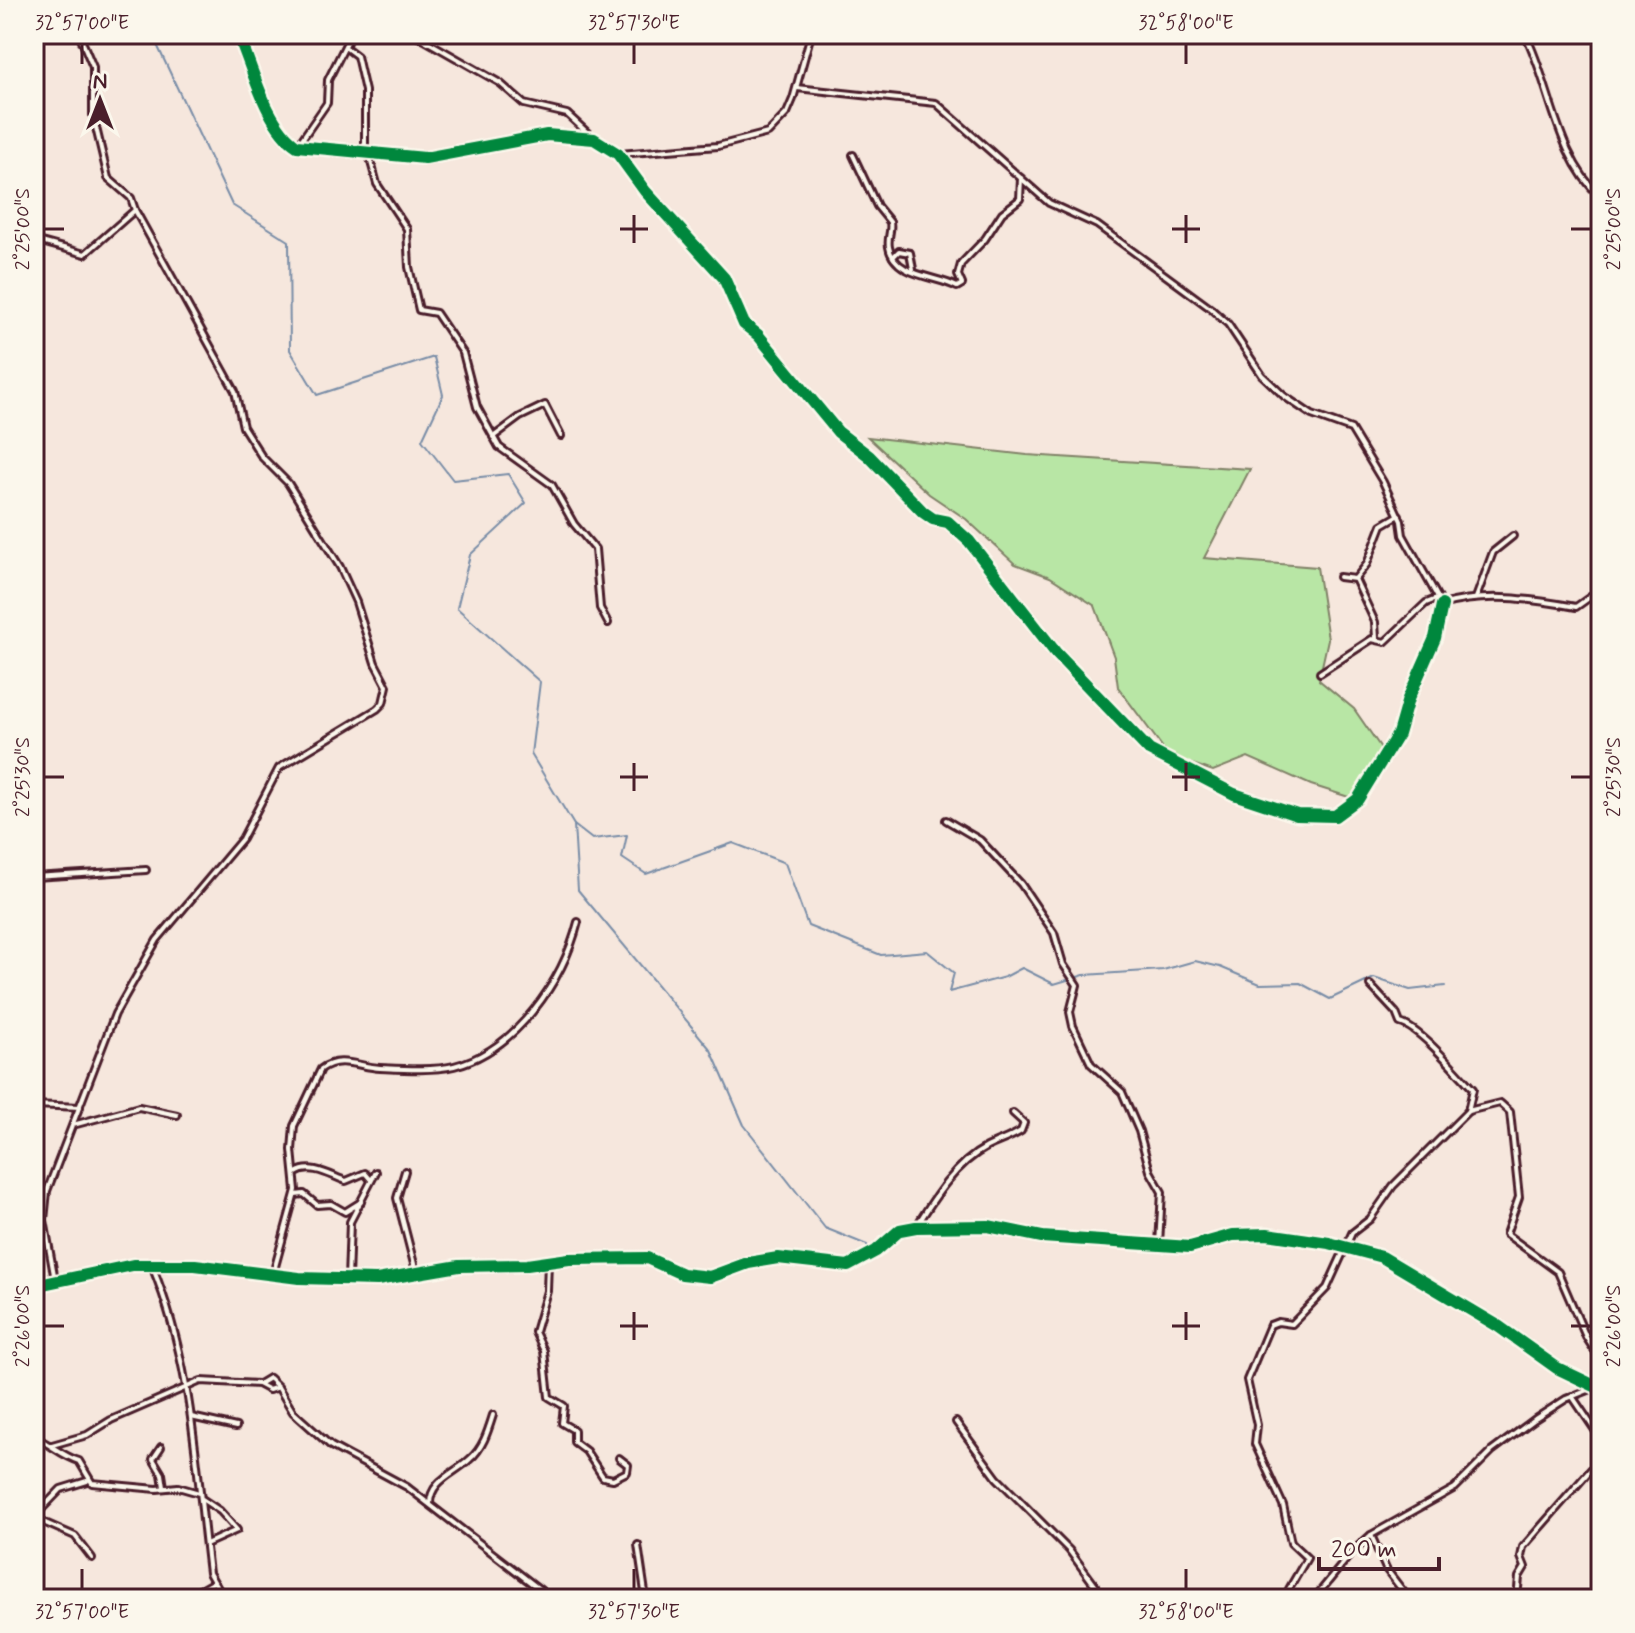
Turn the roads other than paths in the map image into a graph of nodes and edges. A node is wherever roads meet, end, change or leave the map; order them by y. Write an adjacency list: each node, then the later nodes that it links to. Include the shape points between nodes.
1 (79, 34): 16 (street, via 93,67 93,115 108,178 131,198)
2 (238, 34): 10 (street, via 263,99)
3 (351, 34): 7 (street)
4 (414, 34): 9 (street, via 500,83 524,104 557,109 574,118)
5 (811, 34): 8 (street)
6 (1525, 34): 15 (street, via 1567,145 1587,184)
7 (345, 47): 10 (street, via 328,80 327,103); 11 (street, via 359,62)
8 (797, 88): 12 (street, via 787,113 766,133 709,147); 14 (street, via 936,103)
9 (594, 139): 11 (street, via 547,135 425,158); 12 (street)
10 (297, 146): 11 (street)
11 (366, 151): 21 (street, via 377,184 407,229 419,310 436,313 458,343 474,399)
12 (618, 154): 29 (street, via 726,281 744,324 838,432 923,512 948,522 969,541 1061,658 1141,743 1165,759 1241,797 1297,815 1342,813 1358,799 1398,734 1435,638)
13 (853, 155): 18 (street, via 890,222)
14 (1021, 178): 19 (street, via 1020,199 961,264 961,286); 22 (street, via 1049,203 1097,225 1210,308 1284,396 1312,415 1351,429)
15 (1601, 197)
16 (135, 210): 17 (street, via 85,254); 39 (street, via 236,394 243,427 288,483 340,567 387,686 381,706 274,775 242,839 168,925 134,975)
17 (34, 240)
18 (893, 257): 19 (street); 19 (street, via 907,251)
19 (913, 271)
20 (561, 436): 21 (street, via 545,405)
21 (493, 437): 30 (street, via 503,452 555,488 595,549 600,608)
22 (1399, 515): 25 (street, via 1382,525 1367,564); 27 (street, via 1403,535)
23 (1513, 536): 28 (street, via 1492,554)
24 (1339, 577): 25 (street)
25 (1355, 579): 31 (street, via 1375,622)
26 (1601, 595): 28 (street, via 1576,607)
27 (1439, 598): 29 (street); 31 (street, via 1426,603 1382,644)
28 (1476, 598): 29 (street)
29 (1442, 605)
30 (608, 623)
31 (1376, 638): 32 (street)
32 (1320, 673)
33 (946, 820): 51 (street, via 987,848 1021,884 1054,933 1063,964 1077,985 1070,1012 1073,1026 1091,1064 1122,1092 1162,1192)
34 (146, 870): 35 (street)
35 (34, 877)
36 (578, 922): 46 (street, via 553,986 527,1019 488,1051 451,1066 381,1068 341,1061 321,1069 294,1126)
37 (1370, 985): 40 (street, via 1400,1023 1437,1051 1473,1089)
38 (34, 1105): 39 (street)
39 (80, 1107): 43 (street)
40 (1468, 1111): 52 (street, via 1393,1186); 60 (street, via 1500,1103 1510,1112 1519,1197 1506,1234 1558,1272)
41 (1013, 1113): 50 (street, via 1024,1123 1021,1131 967,1162)
42 (177, 1115): 43 (street, via 139,1107)
43 (73, 1125): 58 (street, via 45,1205)
44 (405, 1171): 56 (street, via 397,1198)
45 (376, 1172): 47 (street)
46 (296, 1173): 47 (street, via 327,1172 346,1181 365,1173); 48 (street)
47 (371, 1180): 49 (street)
48 (295, 1195): 49 (street, via 345,1212); 55 (street)
49 (362, 1202): 57 (street, via 350,1222)
50 (916, 1227): 51 (street, via 988,1226 1030,1236); 53 (street, via 900,1230 848,1266 778,1258 702,1277 647,1258)
51 (1159, 1244): 52 (street, via 1197,1247 1256,1234)
52 (1344, 1247): 64 (street, via 1382,1257 1557,1368); 89 (street, via 1327,1288 1311,1308 1292,1324 1278,1322 1268,1329 1247,1380 1258,1453 1283,1505 1291,1543 1307,1558)
53 (548, 1261): 56 (street, via 459,1266); 76 (street, via 547,1291 535,1332 544,1351 549,1397 564,1406 562,1423 572,1428 574,1442 603,1477 627,1472 628,1465)
54 (152, 1265): 55 (street); 58 (street); 62 (street)
55 (273, 1274): 57 (street)
56 (413, 1276): 57 (street)
57 (348, 1279)
58 (55, 1280): 59 (street)
59 (34, 1286)
60 (1601, 1360)
61 (258, 1384): 62 (street, via 215,1379); 63 (street, via 269,1390); 63 (street, via 269,1378)
62 (188, 1386): 65 (street); 67 (street)
63 (278, 1387): 82 (street, via 293,1412 331,1446)
64 (1599, 1387): 66 (street)
65 (179, 1391): 67 (street); 74 (street, via 87,1435)
66 (1572, 1396): 73 (street); 84 (street, via 1502,1442 1449,1493)
67 (189, 1399): 69 (street)
68 (493, 1415): 82 (street, via 485,1440 470,1460 434,1488)
69 (191, 1417): 71 (street); 80 (street)
70 (956, 1422): 96 (street, via 997,1478 1069,1550)
71 (236, 1427)
72 (34, 1437): 74 (street)
73 (1601, 1439)
74 (52, 1445): 78 (street, via 82,1463)
75 (161, 1447): 79 (street, via 153,1459)
76 (619, 1458)
77 (1601, 1458): 99 (street, via 1523,1547 1525,1567)
78 (87, 1481): 79 (street); 83 (street, via 61,1489)
79 (164, 1487): 80 (street)
80 (200, 1493): 81 (street)
81 (202, 1499): 85 (street); 85 (street, via 236,1527 233,1534)
82 (430, 1504): 94 (street)
83 (34, 1518): 87 (street, via 75,1536)
84 (1371, 1535): 97 (street); 98 (street, via 1386,1569)
85 (206, 1544): 88 (street)
86 (638, 1545): 95 (street)
87 (92, 1558)
88 (212, 1583): 92 (street); 93 (street)
89 (1289, 1589)
90 (34, 1593): 91 (street)
91 (42, 1599)
92 (184, 1599)
93 (224, 1599)
94 (552, 1599)
95 (646, 1599)
96 (1105, 1599)
97 (1314, 1599)
98 (1409, 1599)
99 (1517, 1599)

